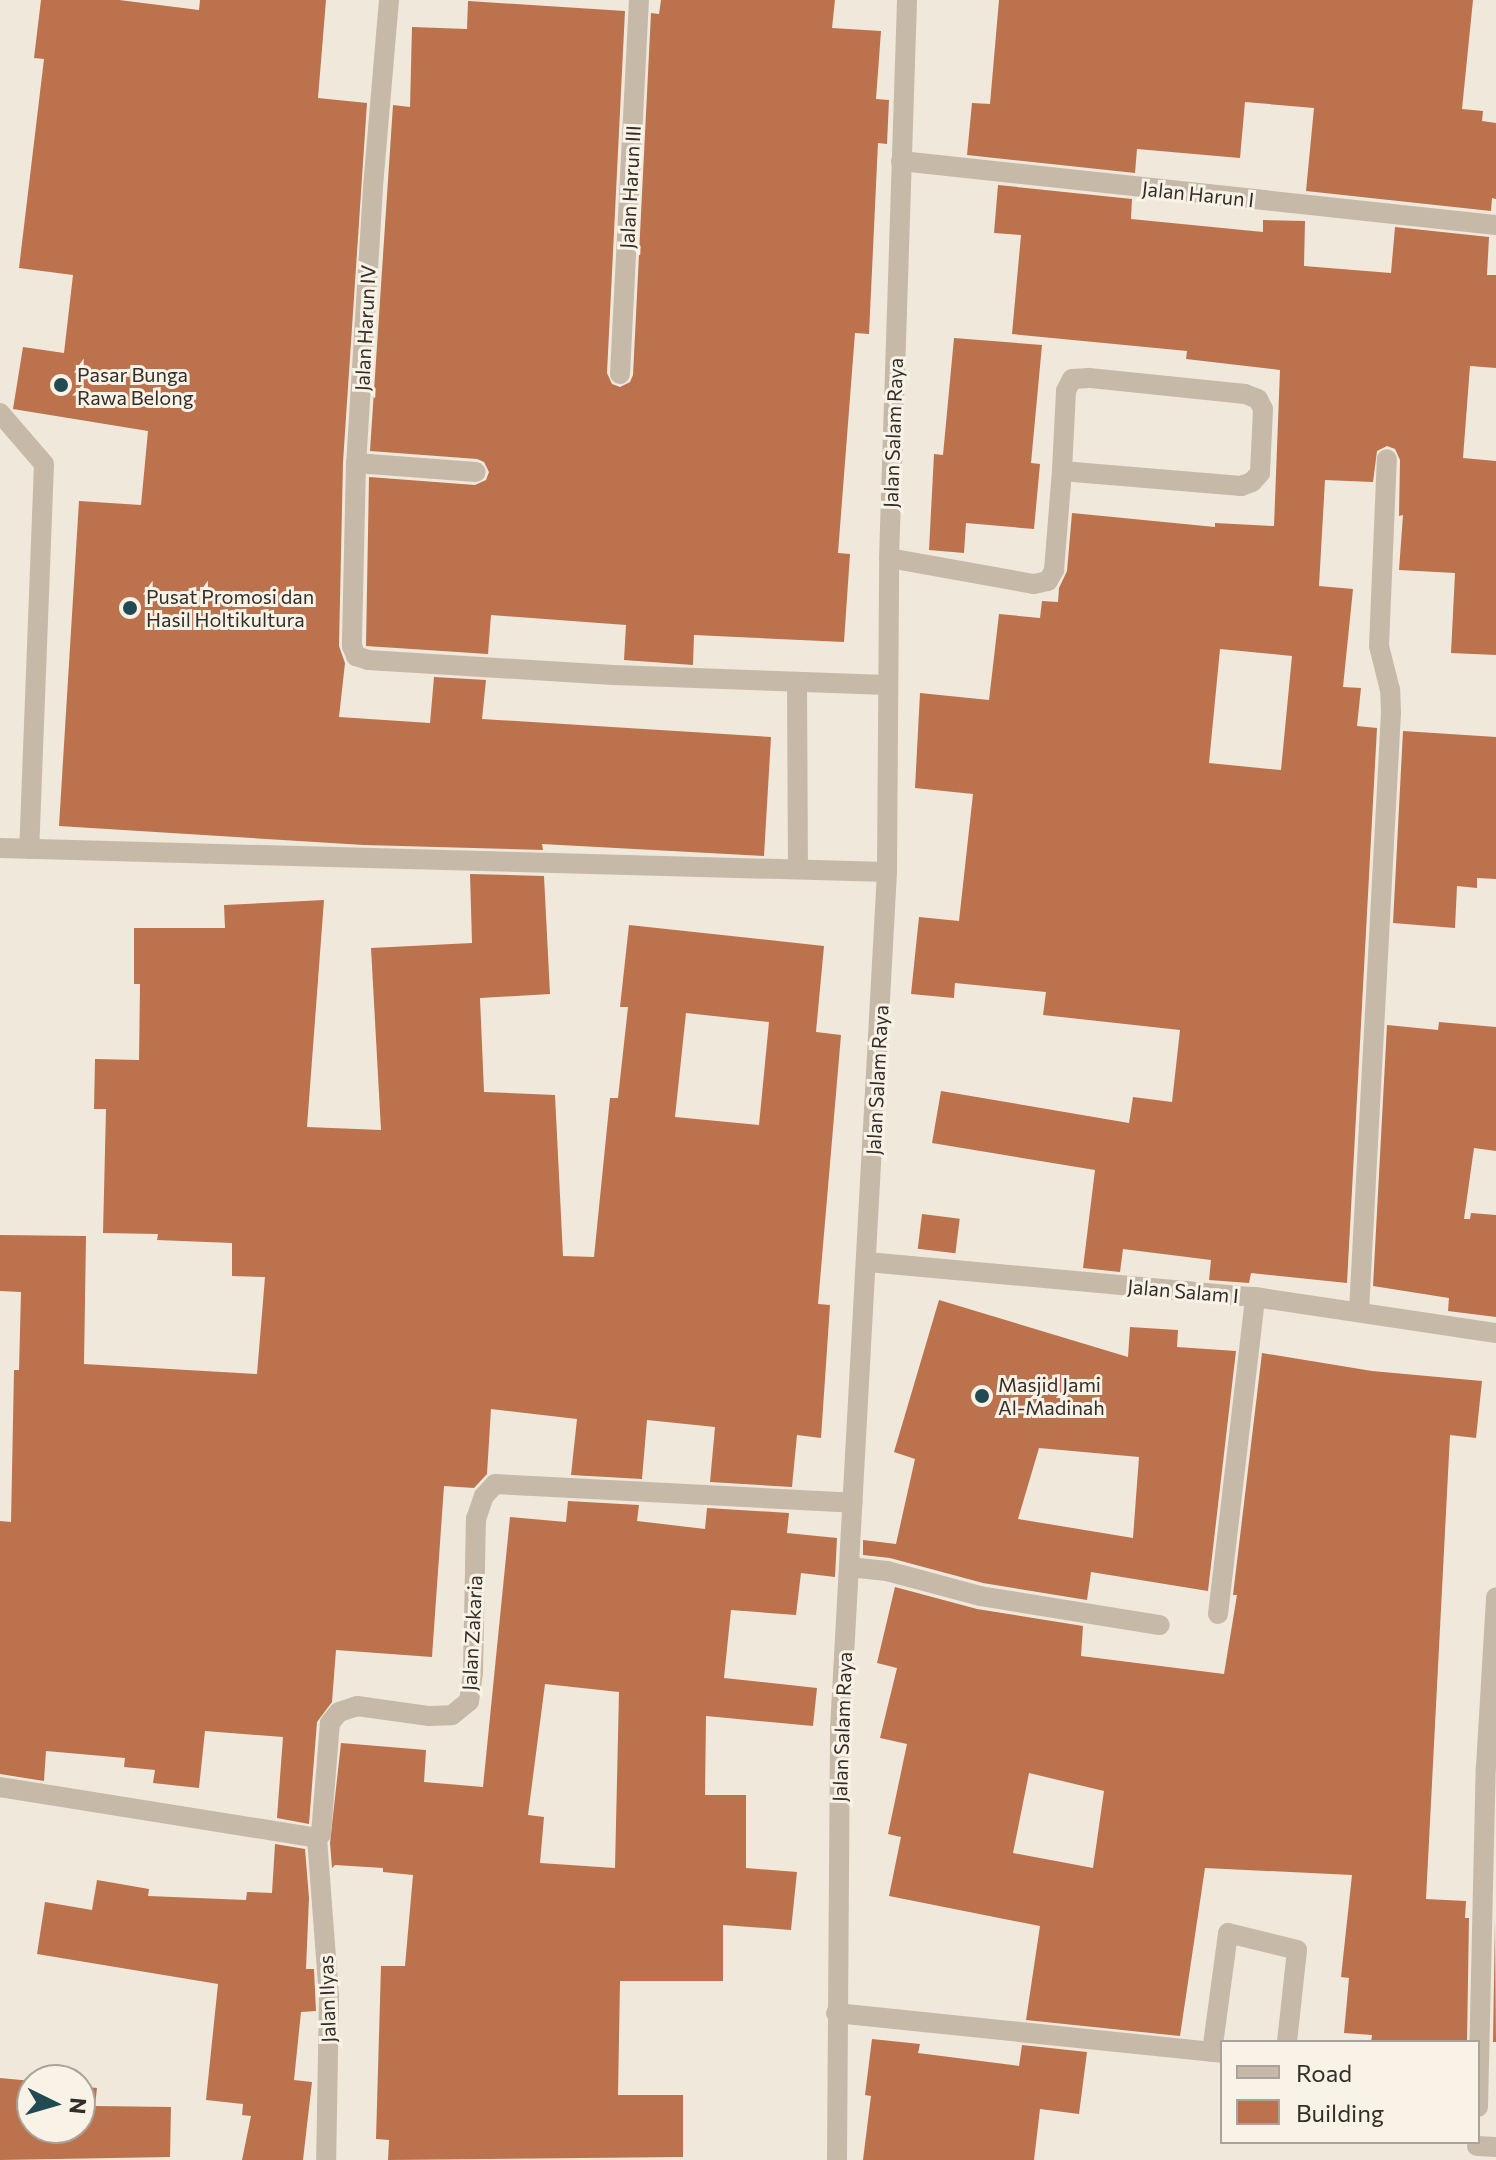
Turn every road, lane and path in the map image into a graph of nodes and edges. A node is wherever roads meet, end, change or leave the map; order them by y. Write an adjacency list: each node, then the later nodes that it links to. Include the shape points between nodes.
1 (389, 0): 9 (street, Jalan Harun IV)
2 (639, 0): 6 (street, Jalan Harun III)
3 (907, 0): 4 (street, Jalan Salam Raya)
4 (901, 161): 5 (street, Jalan Harun I); 12 (street, Jalan Salam Raya)
5 (1496, 225)
6 (620, 374)
7 (0, 413): 16 (street, via 44,464)
8 (1387, 459): 21 (street, via 1379,646 1391,713)
9 (356, 463): 11 (street); 13 (street, Jalan Harun IV, via 356,656)
10 (1062, 471): 10 (street, via 1241,486 1260,473 1263,409 1258,399 1245,394 1072,379 1066,391); 12 (street, via 1054,570 1048,581 1034,584)
11 (476, 472)
12 (889, 558): 14 (street, Jalan Salam Raya)
13 (797, 684): 14 (street); 17 (street)
14 (887, 685): 18 (street, Jalan Salam Raya)
15 (0, 848): 16 (street)
16 (29, 849): 17 (street)
17 (798, 869): 18 (street)
18 (887, 872): 19 (street, Jalan Salam Raya)
19 (867, 1262): 20 (street, Jalan Salam I); 23 (street, Jalan Salam Raya)
20 (1255, 1297): 21 (street, Jalan Salam I); 26 (street)
21 (1359, 1311): 22 (street, Jalan Salam I)
22 (1496, 1333)
23 (852, 1503): 24 (street, Jalan Salam Raya); 30 (street, Jalan Zakaria, via 495,1484 476,1519 469,1701 452,1715 357,1706 339,1712 330,1723)
24 (849, 1567): 27 (street, via 887,1571 980,1596); 31 (street, Jalan Salam Raya, via 840,1729)
25 (1496, 1597): 28 (street)
26 (1218, 1614)
27 (1160, 1625)
28 (1491, 1766): 34 (street)
29 (0, 1787): 30 (street)
30 (317, 1838): 35 (street, Jalan Ilyas, via 329,1996)
31 (836, 2013): 33 (street); 36 (street, Jalan Salam Raya)
32 (1287, 2040): 33 (street, via 1297,1950 1228,1933)
33 (1217, 2052)
34 (1480, 2055)
35 (326, 2160)
36 (837, 2160)

